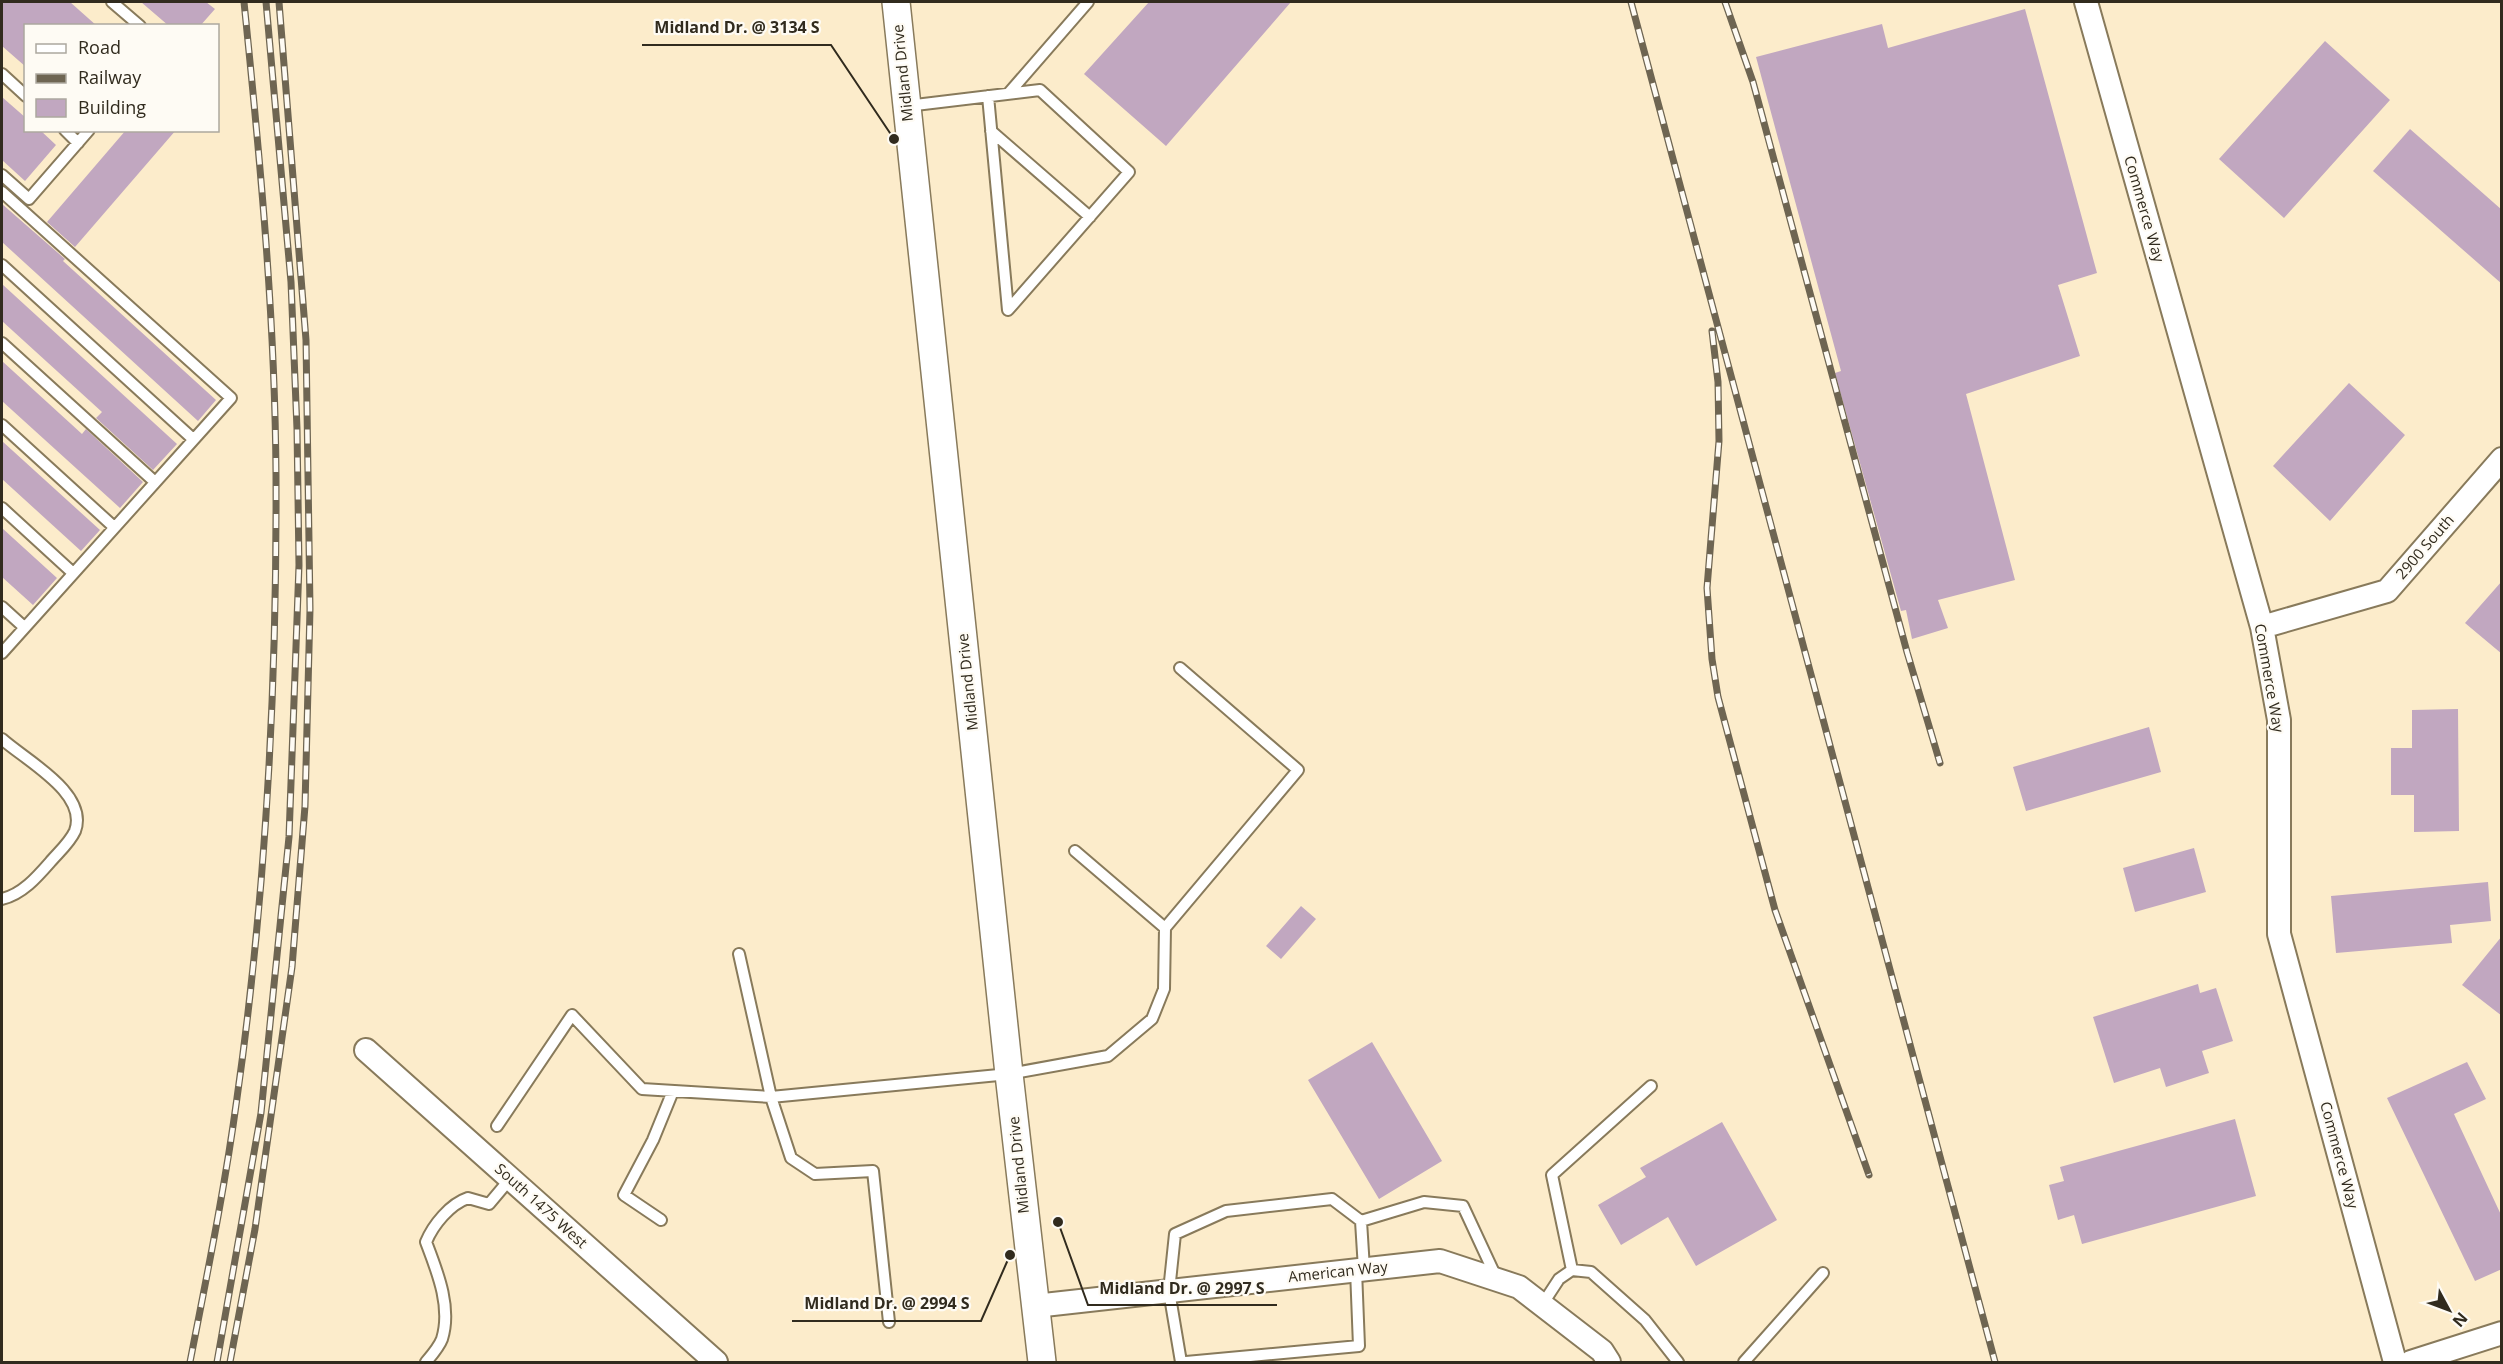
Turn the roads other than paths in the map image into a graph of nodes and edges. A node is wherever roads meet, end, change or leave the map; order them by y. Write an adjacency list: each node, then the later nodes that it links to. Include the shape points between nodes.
1 (112, 2): 5 (lane)
2 (896, 2): 10 (street, Midland Drive)
3 (1088, 2): 8 (lane)
4 (2086, 2): 29 (street, Commerce Way)
5 (138, 24)
6 (2, 74): 7 (lane)
7 (24, 94)
8 (1008, 94): 9 (lane); 17 (lane, via 1040,90 1130,172)
9 (988, 96): 10 (lane); 11 (lane)
10 (907, 106): 38 (street, Midland Drive)
11 (991, 131): 17 (lane); 17 (lane, via 1008,310)
12 (66, 132): 14 (lane)
13 (87, 132): 14 (lane)
14 (78, 143): 15 (lane, via 29,200)
15 (2, 175)
16 (2, 192): 21 (lane, via 231,398)
17 (1090, 217)
18 (2, 265): 21 (lane)
19 (2, 343): 23 (lane)
20 (2, 424): 25 (lane)
21 (194, 439): 23 (lane)
22 (2502, 459): 29 (street, 2900 South, via 2386,591)
23 (155, 482): 25 (lane)
24 (2, 508): 26 (lane)
25 (114, 527): 26 (lane)
26 (73, 573): 28 (lane)
27 (2, 607): 28 (lane)
28 (24, 627): 30 (lane)
29 (2262, 627): 63 (street, Commerce Way, via 2279,720 2279,934)
30 (2, 652)
31 (1180, 668): 35 (lane, via 1298,770)
32 (4, 747): 34 (lane, via 68,793 77,819 71,837 48,864 21,891)
33 (1075, 851): 35 (lane)
34 (2, 899)
35 (1165, 928): 38 (lane, via 1164,989 1152,1019 1108,1056)
36 (739, 954): 41 (lane)
37 (366, 1050): 43 (street, South 1475 West)
38 (1009, 1074): 41 (lane); 52 (street, Midland Drive)
39 (1651, 1086): 47 (lane, via 1552,1175)
40 (673, 1091): 41 (lane); 42 (lane, via 642,1089 572,1015); 44 (lane, via 624,1194)
41 (771, 1097): 53 (lane, via 791,1158 815,1174 873,1171)
42 (496, 1126)
43 (510, 1179): 55 (lane, via 489,1204 468,1198 456,1204 429,1235 426,1242 438,1271 444,1327 441,1341); 56 (street, South 1475 West)
44 (661, 1220)
45 (1361, 1221): 46 (lane); 49 (lane, via 1424,1202 1463,1206); 50 (lane, via 1332,1199 1226,1211 1175,1234)
46 (1360, 1270): 49 (street, American Way, via 1440,1261); 50 (street, American Way); 59 (lane, via 1359,1346)
47 (1572, 1270): 51 (lane, via 1559,1278); 61 (lane, via 1591,1272 1645,1320)
48 (1823, 1273): 62 (lane)
49 (1497, 1280): 51 (street, American Way, via 1519,1287)
50 (1169, 1291): 52 (street, American Way); 58 (lane)
51 (1542, 1305): 60 (street, American Way, via 1602,1351)
52 (1035, 1306): 57 (street, Midland Drive)
53 (889, 1322)
54 (2502, 1333): 64 (street)
55 (426, 1362)
56 (716, 1362)
57 (1042, 1362)
58 (1180, 1362)
59 (1186, 1362)
60 (1609, 1362)
61 (1678, 1362)
62 (1744, 1362)
63 (2395, 1362)
64 (2411, 1362)

